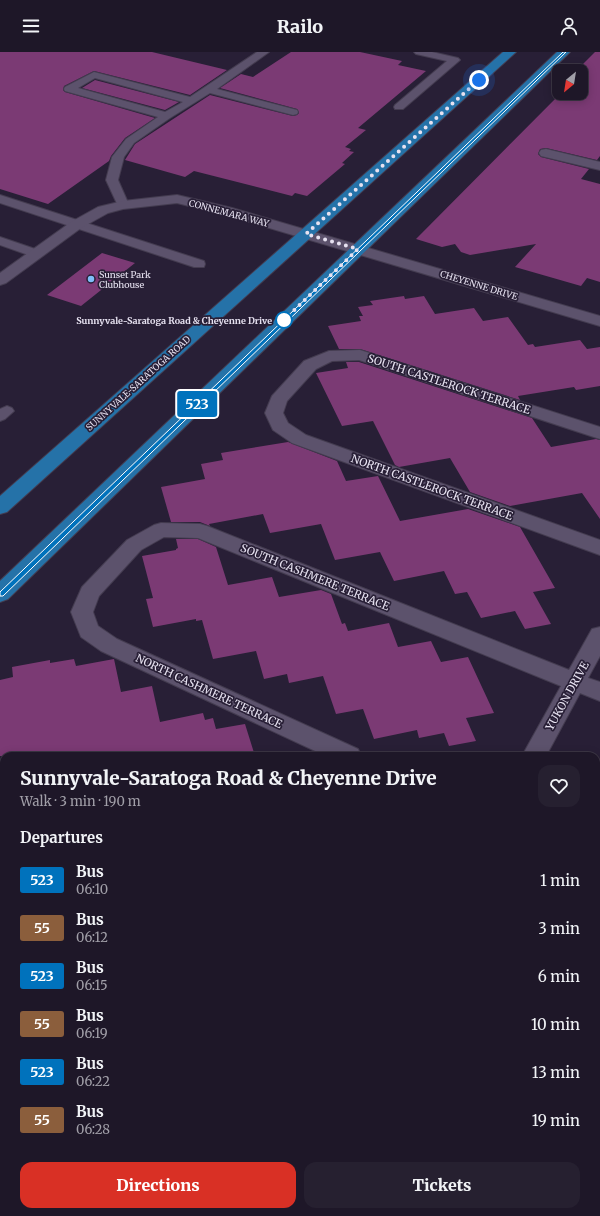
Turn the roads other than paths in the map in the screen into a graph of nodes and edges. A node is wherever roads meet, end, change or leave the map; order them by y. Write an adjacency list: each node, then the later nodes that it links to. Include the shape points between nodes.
1 (264, 52): 5 (lane)
2 (419, 52): 7 (lane, via 455,60)
3 (510, 52): 15 (main road, SUNNYVALE-SARATOGA ROAD)
4 (564, 52): 17 (main road)
5 (209, 90): 6 (lane); 8 (lane)
6 (192, 102): 9 (lane); 9 (lane, via 94,75 69,89)
7 (399, 107)
8 (293, 112)
9 (166, 116): 13 (lane, via 130,140 118,157 112,180)
10 (546, 153): 11 (street)
11 (600, 166)
12 (0, 199): 14 (lane)
13 (123, 205): 14 (street, CONNEMARA WAY, via 103,210); 15 (street, CONNEMARA WAY, via 177,199)
14 (76, 224): 18 (street, CONNEMARA WAY); 19 (lane)
15 (306, 234): 17 (street, CONNEMARA WAY); 24 (main road, SUNNYVALE-SARATOGA ROAD)
16 (0, 241): 18 (lane)
17 (358, 249): 21 (street, CHEYENNE DRIVE); 26 (main road)
18 (37, 254): 20 (street, CONNEMARA WAY)
19 (199, 264)
20 (0, 280)
21 (600, 321)
22 (274, 413): 23 (street, SOUTH CASTLEROCK TERRACE, via 278,400 310,365 329,356 360,355); 25 (street, NORTH CASTLEROCK TERRACE, via 280,426 299,439)
23 (600, 433)
24 (0, 507)
25 (600, 548)
26 (0, 594)
27 (82, 612): 29 (street, SOUTH CASHMERE TERRACE, via 90,592 134,545 161,530 200,531); 31 (street, NORTH CASHMERE TERRACE, via 89,631 109,645)
28 (600, 635): 29 (street, YUKON DRIVE)
29 (575, 682): 30 (street, SOUTH CASHMERE TERRACE); 32 (street, YUKON DRIVE)
30 (600, 692)
31 (340, 752)
32 (536, 752)

